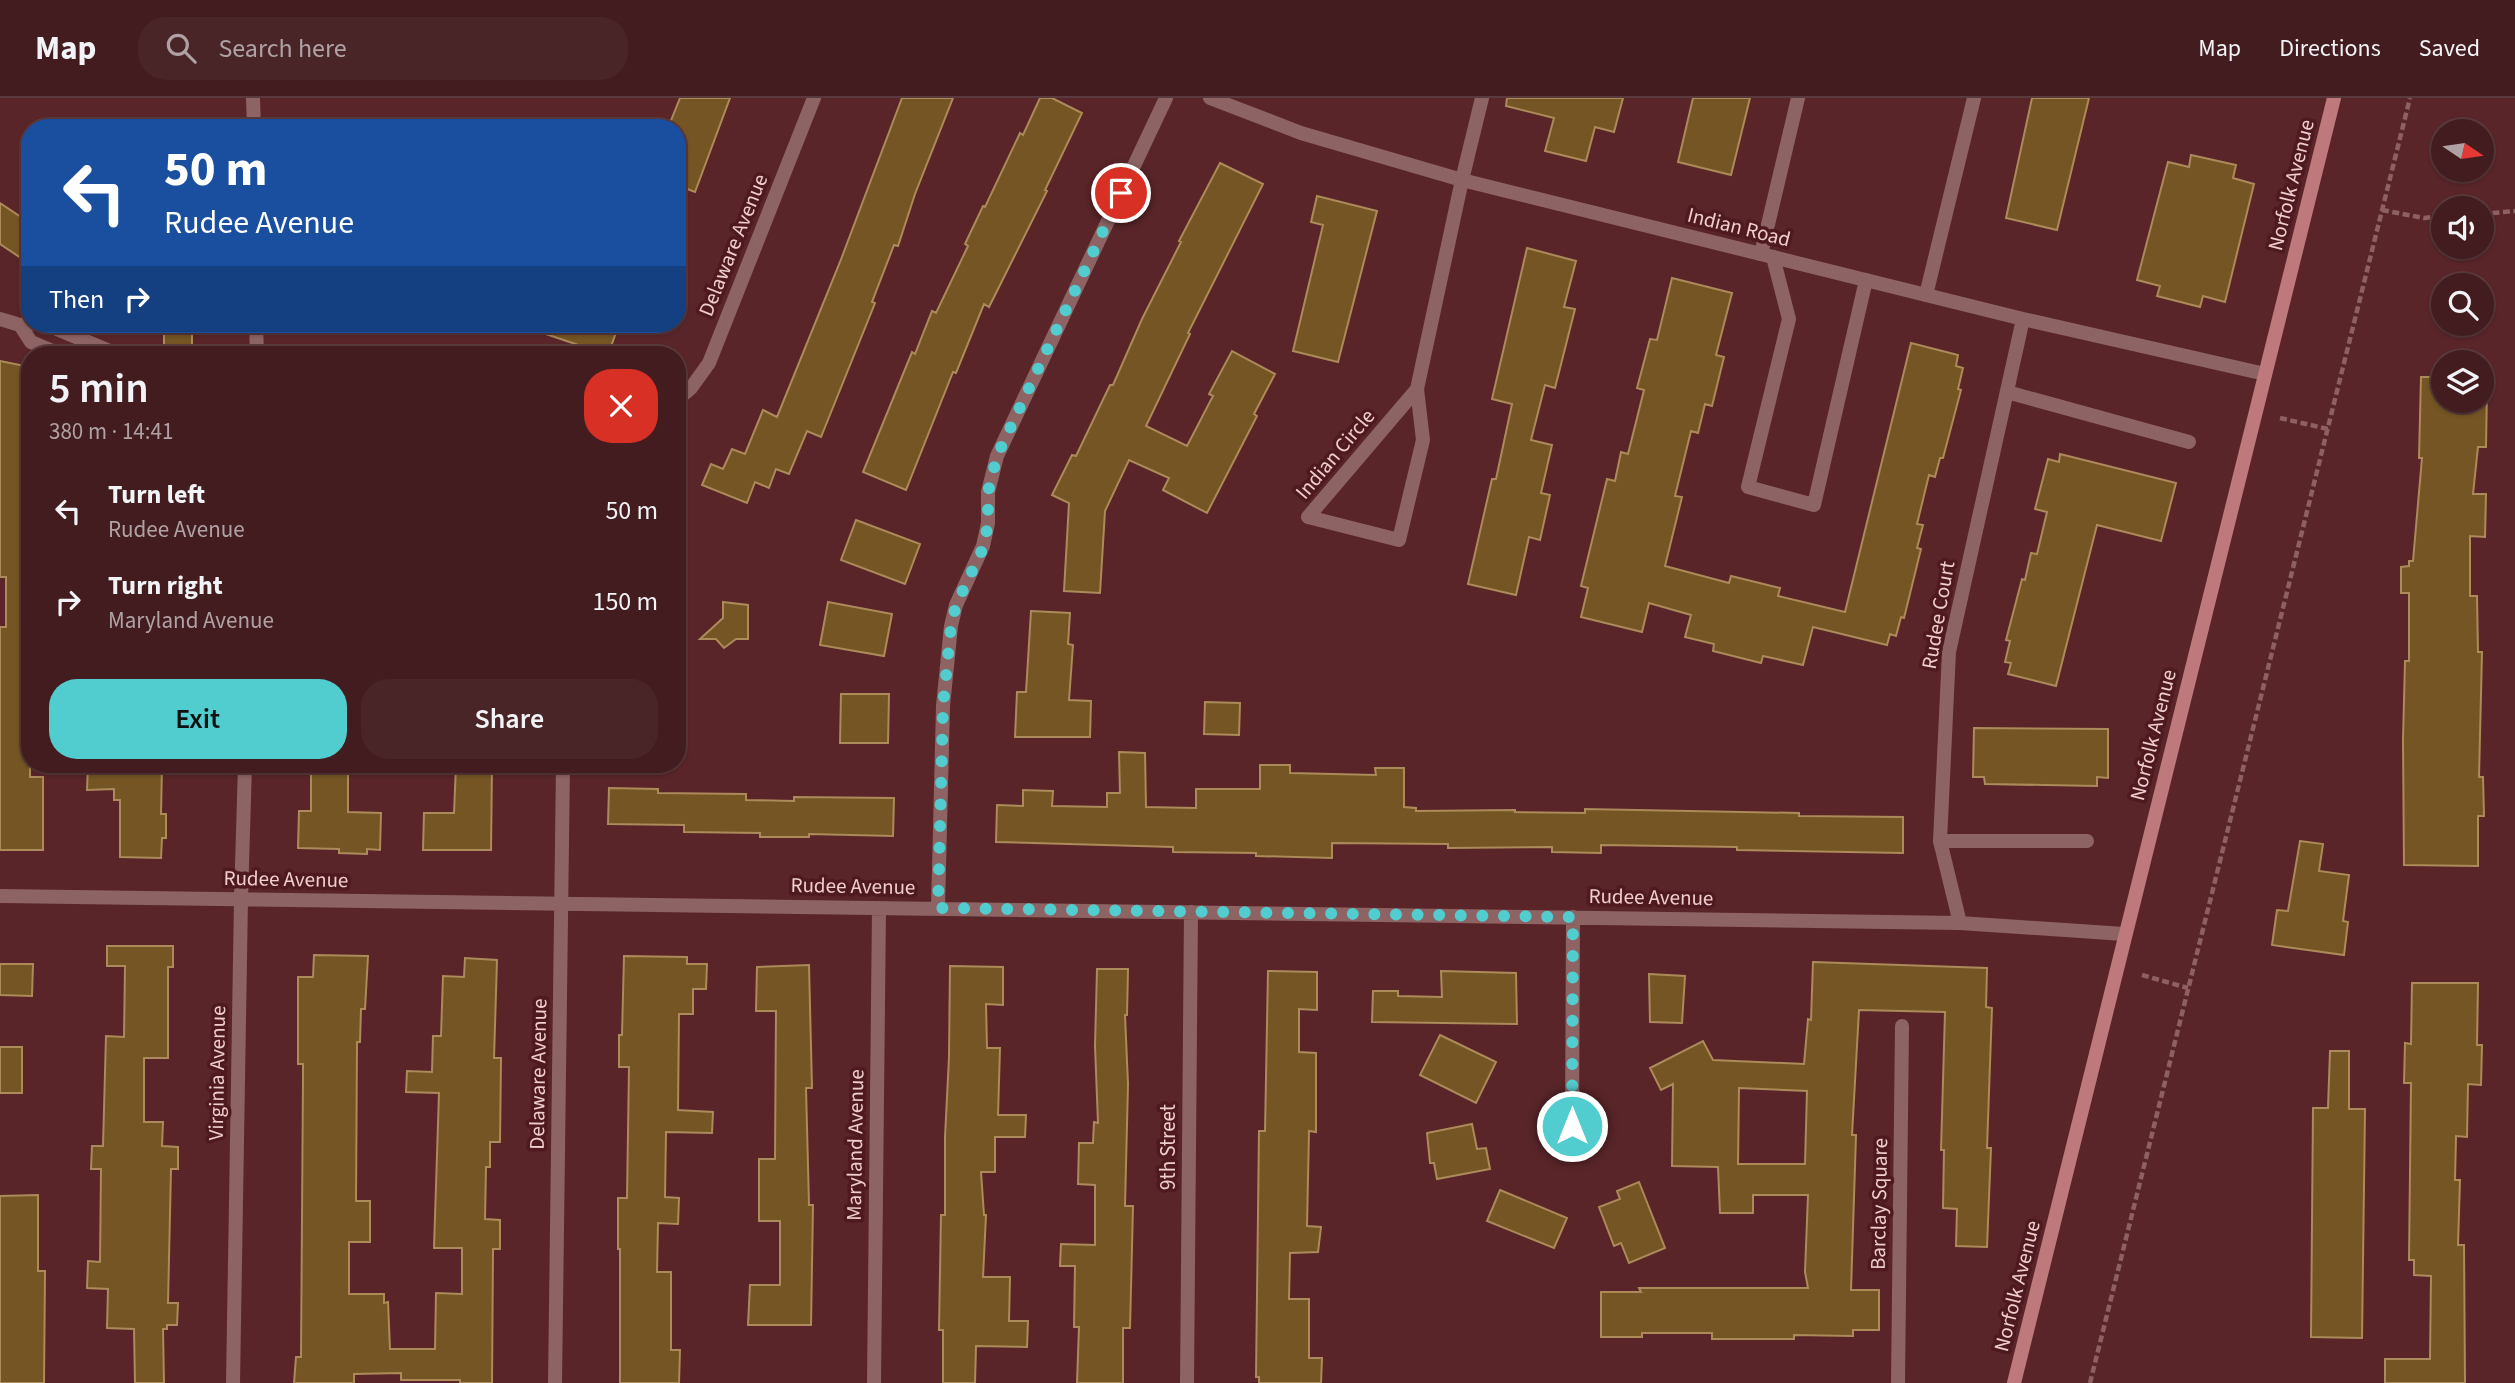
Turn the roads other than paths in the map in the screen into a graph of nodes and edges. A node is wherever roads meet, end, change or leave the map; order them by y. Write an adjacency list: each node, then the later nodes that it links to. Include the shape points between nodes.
1 (253, 98): 9 (street)
2 (814, 98): 24 (street, Delaware Avenue, via 709,363)
3 (1166, 98): 34 (street, via 997,456 988,492 984,546 951,626 943,706)
4 (1210, 98): 10 (street, Indian Road, via 1301,133)
5 (1482, 98): 10 (street, Indian Circle)
6 (1798, 98): 11 (street)
7 (1974, 98): 13 (street)
8 (2334, 98): 21 (main road, Norfolk Avenue)
9 (254, 119)
10 (1462, 180): 11 (street, Indian Road); 22 (street, Indian Circle)
11 (1767, 256): 12 (street, Indian Road); 12 (street, via 1789,319 1748,487 1814,505)
12 (1867, 280): 13 (street, Indian Road)
13 (1927, 295): 15 (street, Indian Road)
14 (0, 318): 16 (street)
15 (2023, 319): 21 (street, Indian Road); 23 (street, Rudee Court)
16 (21, 323)
17 (28, 333): 19 (street, via 31,342)
18 (66, 333): 20 (street)
19 (40, 346)
20 (98, 346)
21 (2265, 374): 38 (main road, Norfolk Avenue)
22 (1417, 390): 22 (street, Indian Circle, via 1399,411 1308,517 1399,540 1423,440)
23 (2007, 391): 25 (street); 28 (street, Rudee Court, via 1949,652)
24 (686, 392)
25 (2189, 442)
26 (246, 773): 31 (street, Virginia Avenue)
27 (563, 773): 32 (street, Delaware Avenue)
28 (1940, 841): 29 (street); 37 (street, Rudee Court)
29 (2087, 841)
30 (0, 896): 31 (street, Rudee Avenue)
31 (241, 899): 32 (street, Rudee Avenue); 41 (street, Virginia Avenue)
32 (561, 903): 33 (street, Rudee Avenue); 42 (street, Delaware Avenue)
33 (879, 908): 34 (street, Rudee Avenue); 43 (street, Maryland Avenue)
34 (938, 908): 35 (street, Rudee Avenue)
35 (1191, 912): 36 (street, Rudee Avenue); 44 (street, 9th Street)
36 (1573, 917): 37 (street, Rudee Avenue); 40 (street)
37 (1960, 923): 38 (street, Rudee Avenue)
38 (2124, 934): 46 (main road, Norfolk Avenue)
39 (1902, 1026): 45 (street, Barclay Square)
40 (1572, 1126)
41 (233, 1383)
42 (555, 1383)
43 (874, 1383)
44 (1187, 1383)
45 (1898, 1383)
46 (2014, 1383)

